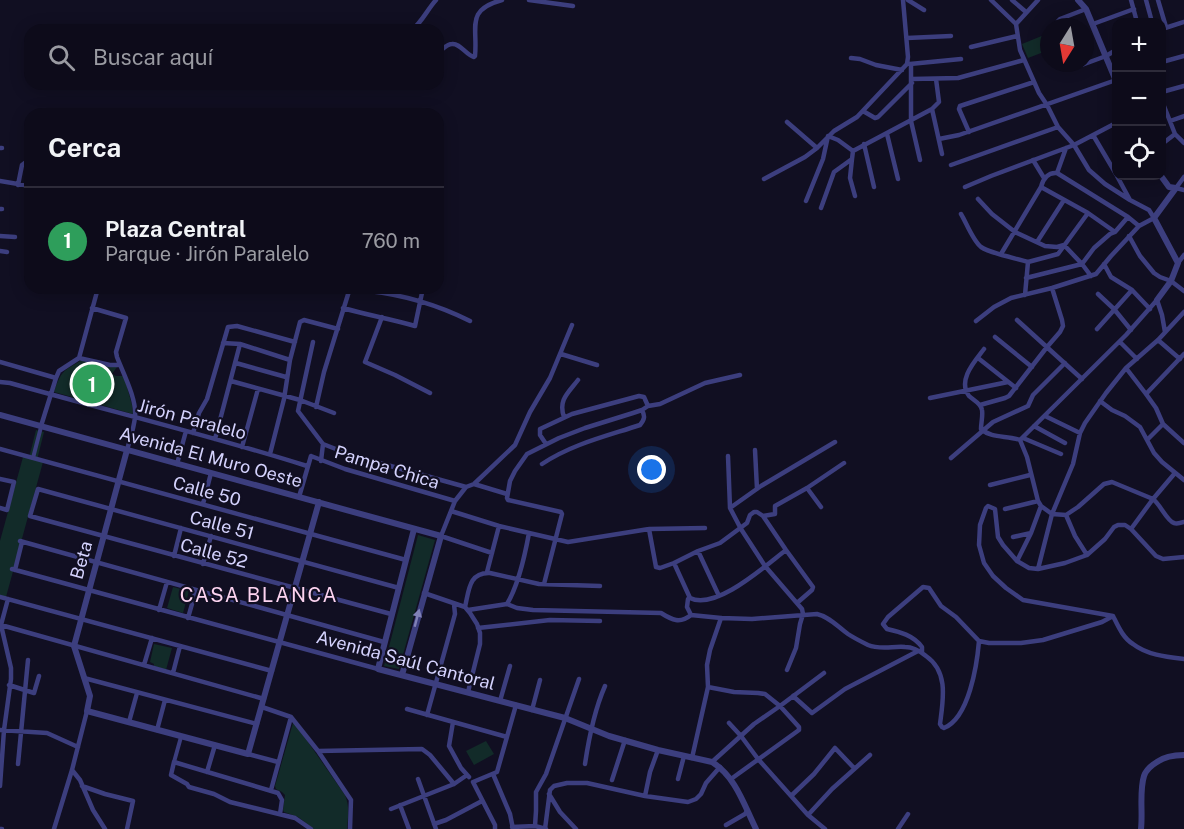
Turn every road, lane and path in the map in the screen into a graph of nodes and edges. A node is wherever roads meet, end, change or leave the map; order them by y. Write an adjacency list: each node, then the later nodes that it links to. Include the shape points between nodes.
1 (436, 0): 24 (street)
2 (502, 0): 33 (street, via 480,10 477,16 474,57 456,44)
3 (529, 0): 13 (street)
4 (903, 0): 31 (street)
5 (908, 0): 16 (street)
6 (991, 0): 25 (street)
7 (1012, 0): 17 (street)
8 (1037, 0): 17 (street)
9 (1078, 0): 14 (street)
10 (1131, 0): 15 (street)
11 (1146, 0): 21 (street)
12 (1158, 0): 22 (street)
13 (573, 6)
14 (1086, 9): 18 (street); 19 (street)
15 (1134, 9): 20 (street); 26 (street)
16 (924, 10)
17 (1026, 12): 25 (street)
18 (1063, 18)
19 (1090, 18)
20 (1136, 18)
21 (1151, 18)
22 (1162, 18)
23 (1184, 22): 28 (street)
24 (419, 24)
25 (1016, 24): 30 (street)
26 (1094, 24)
27 (1094, 26): 35 (street)
28 (1166, 27)
29 (951, 36): 31 (street)
30 (1017, 36): 32 (street); 39 (street)
31 (907, 38): 42 (street)
32 (971, 47)
33 (444, 48)
34 (1112, 52): 35 (street)
35 (1106, 56): 40 (street); 44 (street)
36 (1184, 56): 41 (street)
37 (851, 58): 43 (street)
38 (961, 58): 42 (street)
39 (1024, 60): 45 (street, via 958,78); 48 (street)
40 (1094, 60)
41 (1166, 61)
42 (909, 64): 43 (street); 46 (street)
43 (902, 70): 53 (street)
44 (1113, 72)
45 (936, 79): 46 (street); 52 (street, via 939,102)
46 (912, 81): 53 (street, via 878,117); 56 (street)
47 (1112, 81): 51 (street)
48 (1034, 82): 51 (street); 61 (street, via 960,106)
49 (1184, 86): 50 (street)
50 (1166, 91)
51 (1047, 105): 60 (street); 61 (street)
52 (932, 110): 56 (street); 66 (street)
53 (863, 111): 65 (street)
54 (1166, 112): 57 (street)
55 (1184, 116): 57 (street)
56 (911, 121): 62 (street); 76 (street)
57 (1170, 121): 63 (street)
58 (787, 122): 71 (street)
59 (1112, 125): 64 (street)
60 (1058, 127): 70 (street); 79 (street)
61 (969, 132): 66 (street)
62 (887, 134): 69 (street); 85 (street)
63 (1175, 134): 67 (street); 68 (street)
64 (1093, 135): 70 (street); 80 (street)
65 (828, 136): 71 (street); 73 (street); 102 (street)
66 (939, 139): 74 (street)
67 (1166, 140)
68 (1184, 143)
69 (864, 144): 73 (street); 93 (street)
70 (1074, 145): 72 (street); 90 (street, via 1089,170)
71 (817, 148): 84 (street)
72 (1066, 148): 77 (street); 81 (street)
73 (853, 151): 75 (street)
74 (942, 154)
75 (852, 159): 98 (street, via 850,178); 103 (street, via 834,172)
76 (920, 160)
77 (1034, 160): 83 (street); 94 (street)
78 (24, 164): 91 (street)
79 (951, 165)
80 (1112, 167)
81 (1057, 173): 83 (street); 106 (street)
82 (1184, 177): 96 (street)
83 (1044, 178): 95 (street)
84 (764, 179)
85 (898, 179)
86 (1112, 179): 90 (street)
87 (1120, 180): 101 (street)
88 (1164, 180): 96 (street, via 1169,187)
89 (0, 181): 91 (street)
90 (1105, 184): 101 (street)
91 (18, 185): 92 (street)
92 (24, 186)
93 (874, 187)
94 (965, 187)
95 (1041, 188): 100 (street); 109 (street)
96 (1176, 188): 97 (street); 107 (street)
97 (1184, 190)
98 (855, 196)
99 (978, 198): 109 (street)
100 (1064, 200): 105 (street); 114 (street)
101 (1130, 200): 107 (street, via 1149,210)
102 (806, 201)
103 (821, 208)
104 (961, 213): 118 (street, via 975,241)
105 (1088, 213): 110 (street); 115 (street)
106 (1128, 217): 108 (street); 110 (street)
107 (1154, 218): 108 (street); 121 (street)
108 (1139, 226): 111 (street)
109 (1015, 232): 114 (street); 118 (street)
110 (1115, 232): 122 (street, via 1094,248)
111 (1129, 236): 123 (street); 126 (street, via 1154,273)
112 (0, 237): 113 (street)
113 (15, 237)
114 (1037, 242): 115 (street, via 1045,246)
115 (1064, 245): 120 (street, via 1058,254); 122 (street)
116 (0, 251): 117 (street)
117 (7, 252)
118 (1001, 254): 120 (street)
119 (1184, 255): 121 (street)
120 (1028, 262): 125 (street)
121 (1178, 262): 126 (street)
122 (1082, 264): 124 (street); 125 (street)
123 (1104, 264): 124 (street); 128 (street, via 1111,277)
124 (1091, 276): 127 (street)
125 (1026, 278): 135 (street)
126 (1171, 280): 129 (street); 136 (street)
127 (1052, 288): 135 (street); 160 (street, via 1063,326)
128 (1132, 290): 140 (street); 141 (street)
129 (1184, 291)
130 (96, 294): 138 (street)
131 (348, 294): 139 (street)
132 (391, 294): 137 (street)
133 (422, 294): 137 (street)
134 (1098, 294): 140 (street)
135 (1024, 295): 147 (street, via 994,307)
136 (1157, 300): 141 (street); 152 (street)
137 (421, 302): 143 (street, via 415,326); 146 (street)
138 (92, 308): 164 (street); 171 (street, via 126,318 116,352)
139 (343, 308): 143 (street); 149 (street)
140 (1114, 309): 150 (street); 151 (street)
141 (1150, 309): 151 (street)
142 (1184, 312): 144 (street)
143 (382, 317): 186 (street, via 365,362)
144 (1182, 319): 152 (street)
145 (1017, 320): 160 (street)
146 (470, 321)
147 (976, 321)
148 (572, 325): 162 (street)
149 (338, 329): 155 (street, via 303,320); 194 (street)
150 (1097, 329)
151 (1131, 330): 157 (street)
152 (1165, 333): 154 (street)
153 (995, 337): 173 (street)
154 (1158, 340): 163 (street); 166 (street)
155 (295, 342): 158 (street, via 237,326 228,327); 167 (street)
156 (313, 342): 191 (street)
157 (1120, 342): 166 (street); 179 (street)
158 (223, 343): 159 (street); 207 (street)
159 (240, 344): 167 (street); 169 (street)
160 (1047, 347): 170 (street); 173 (street)
161 (984, 349): 165 (street)
162 (561, 354): 172 (street); 217 (street)
163 (1182, 357): 188 (street)
164 (79, 358): 171 (street); 177 (street, via 59,371)
165 (978, 358): 182 (street); 185 (street, via 967,373)
166 (1137, 358): 174 (street)
167 (290, 360): 176 (street)
168 (0, 362): 177 (street)
169 (236, 363): 176 (street); 180 (street)
170 (1065, 363): 179 (street); 205 (street, via 1033,395 1028,406)
171 (120, 365): 200 (street, via 133,398)
172 (597, 365)
173 (1032, 367): 183 (street)
174 (1126, 368): 188 (street); 192 (street)
175 (740, 375): 195 (street, via 705,383)
176 (286, 377): 189 (street)
177 (56, 378): 187 (street)
178 (578, 380): 201 (street, via 563,402)
179 (1082, 380): 199 (street)
180 (231, 381): 184 (street); 209 (street)
181 (0, 382): 187 (street, Jirón Paralelo)
182 (1008, 382): 183 (street); 185 (street)
183 (1016, 388): 193 (street, via 1005,398)
184 (258, 389): 189 (street); 218 (street)
185 (967, 391): 190 (street); 193 (street)
186 (430, 393)
187 (51, 394): 200 (street, Jirón Paralelo); 203 (street)
188 (1146, 394): 202 (street)
189 (284, 396): 191 (street); 222 (street)
190 (930, 398)
191 (300, 400): 194 (street); 215 (street, via 299,413)
192 (1100, 402): 208 (street); 211 (street, via 1140,427)
193 (980, 405): 205 (street)
194 (316, 406): 197 (street)
195 (648, 406): 196 (street); 201 (street, via 644,397 639,396)
196 (642, 410): 216 (street); 231 (street, via 645,415 640,424 570,447)
197 (334, 413)
198 (0, 415): 203 (street, Avenida El Muro Oeste)
199 (1045, 416): 204 (street); 208 (street)
200 (135, 417): 206 (street, Jirón Paralelo); 220 (street, Beta)
201 (564, 417): 216 (street, via 540,429)
202 (1163, 423): 211 (street); 214 (street)
203 (41, 426): 220 (street, Avenida El Muro Oeste); 226 (street)
204 (1034, 426): 210 (street); 213 (street)
205 (983, 430): 210 (street, via 991,435); 227 (street)
206 (186, 431): 207 (street, Jirón Paralelo); 230 (street)
207 (193, 433): 209 (street, Jirón Paralelo)
208 (1080, 433): 257 (street, via 1073,464)
209 (215, 439): 218 (street, Jirón Paralelo)
210 (1021, 439): 224 (street); 235 (street)
211 (1148, 439): 234 (street, via 1154,453)
212 (835, 442): 243 (street)
213 (1065, 443)
214 (1184, 443)
215 (323, 444): 228 (street); 241 (street)
216 (546, 444): 223 (street)
217 (515, 445): 223 (street); 239 (street)
218 (242, 447): 222 (street, Jirón Paralelo)
219 (0, 449): 226 (street, Calle 50)
220 (127, 450): 230 (street, Avenida El Muro Oeste); 238 (street, Beta)
221 (755, 450): 243 (street)
222 (270, 454): 232 (street, Jirón Paralelo)
223 (527, 454): 244 (street, via 514,471)
224 (1061, 454)
225 (728, 456): 253 (street)
226 (33, 458): 238 (street, Calle 50)
227 (951, 458)
228 (321, 461): 232 (street, Pampa Chica, via 311,456); 247 (street, Pampa Chica)
229 (844, 463): 242 (street)
230 (177, 464): 233 (street, Avenida El Muro Oeste)
231 (542, 464)
232 (308, 466): 245 (street)
233 (211, 473): 245 (street, Avenida El Muro Oeste); 249 (street)
234 (1175, 473): 237 (street); 246 (street)
235 (1030, 475): 240 (street); 250 (street)
236 (0, 478): 252 (street, via 14,482 7,510)
237 (1184, 480)
238 (118, 482): 249 (street, Calle 50); 254 (street, Beta)
239 (474, 484): 241 (street); 244 (street)
240 (990, 485)
241 (466, 487): 247 (street)
242 (807, 488): 251 (street); 260 (street, via 775,506 775,514)
243 (757, 489): 253 (street)
244 (507, 494): 276 (street, via 508,500 562,513)
245 (299, 496): 248 (street, Avenida El Muro Oeste)
246 (1153, 499): 258 (street, via 1112,482 1104,484); 261 (street, via 1171,522); 268 (street)
247 (455, 501): 256 (street)
248 (319, 502): 265 (street, Avenida El Muro Oeste); 271 (street)
249 (203, 504): 271 (street, Calle 50)
250 (1040, 504): 255 (street); 257 (street); 270 (street)
251 (821, 507)
252 (0, 508)
253 (730, 508): 267 (street)
254 (111, 509): 259 (street, Calle 51, via 38,489); 263 (street, Calle 51); 274 (street, Beta)
255 (1005, 509)
256 (451, 511): 262 (street); 273 (street)
257 (1052, 514): 258 (street); 290 (street)
258 (1066, 515): 280 (street)
259 (30, 516): 274 (street, Calle 52)
260 (763, 516): 267 (street, via 754,512); 277 (street)
261 (1184, 522)
262 (499, 526): 269 (street); 279 (street)
263 (181, 528): 272 (street, Calle 51); 281 (street)
264 (705, 528): 266 (street)
265 (414, 529): 273 (street, Avenida El Muro Oeste); 283 (street)
266 (649, 529): 276 (street, via 568,542); 287 (street, via 656,567)
267 (741, 529): 278 (street); 289 (street)
268 (1131, 529): 280 (street, via 1125,525 1114,527); 282 (street, via 1156,556)
269 (529, 533): 276 (street); 292 (street)
270 (1031, 533): 275 (street); 284 (street)
271 (310, 534): 283 (street, Calle 50); 286 (street)
272 (211, 536): 286 (street, Calle 51); 288 (street)
273 (441, 536): 279 (street); 300 (street)
274 (104, 537): 281 (street, Calle 52); 285 (street, Beta)
275 (1013, 537)
276 (556, 539): 294 (street)
277 (786, 550): 289 (street); 305 (street, via 813,586)
278 (698, 551): 287 (street); 301 (street)
279 (492, 553): 291 (street)
280 (1087, 555): 290 (street)
281 (174, 556): 288 (street, Calle 52)
282 (1184, 557)
283 (406, 560): 296 (street)
284 (1017, 561): 290 (street); 314 (street, via 999,539 995,509 988,506 980,525 979,545 984,563 1006,588 1023,600)
285 (96, 562): 293 (street); 298 (street, Beta); 298 (street, Avenida Saúl Cantoral, via 21,542 14,570)
286 (303, 562): 296 (street, Calle 51); 297 (street)
287 (674, 563): 303 (street)
288 (203, 564): 297 (street, Calle 52)
289 (765, 566): 301 (street); 305 (street)
290 (1038, 569)
291 (487, 572): 292 (street); 308 (street, via 473,578)
292 (516, 580): 294 (street); 307 (street)
293 (167, 582): 299 (street); 309 (street)
294 (544, 584): 295 (street)
295 (600, 586)
296 (399, 588): 310 (street)
297 (295, 589): 310 (street, Calle 52); 312 (street)
298 (88, 590): 309 (street, Avenida Saúl Cantoral); 317 (street, Beta)
299 (196, 590): 312 (street); 315 (street)
300 (424, 593): 306 (street); 337 (street, one-way to 300)
301 (719, 596): 303 (street, via 702,601)
302 (0, 597): 304 (street)
303 (690, 598): 311 (street, via 687,604)
304 (8, 599): 317 (street); 319 (street)
305 (797, 603): 313 (street)
306 (454, 604): 308 (street); 342 (street, via 455,614)
307 (507, 604): 308 (street); 311 (street, via 533,610 661,614 678,621)
308 (466, 608): 320 (street)
309 (159, 610): 315 (street, Avenida Saúl Cantoral)
310 (392, 614): 324 (street)
311 (691, 615): 316 (street)
312 (287, 616): 323 (street); 324 (street)
313 (802, 616): 316 (street); 327 (street, via 822,616 871,646 908,647); 333 (street)
314 (1113, 616): 322 (street, via 1043,640 1003,644); 328 (street, via 1133,645 1157,655)
315 (188, 618): 323 (street, Avenida Saúl Cantoral)
316 (721, 618): 345 (street, via 707,665)
317 (81, 619): 321 (street); 325 (street, Beta)
318 (600, 621): 320 (street, via 550,620)
319 (1, 625): 325 (street); 343 (street, via 11,668)
320 (478, 628): 347 (street, via 479,652)
321 (152, 638): 326 (street); 330 (street)
322 (980, 641): 327 (street, via 970,688 955,720 946,728 940,725 944,694 939,672); 327 (street, via 941,606 929,588 923,587 883,624 915,639 922,647)
323 (280, 642): 332 (street, Avenida Saúl Cantoral); 334 (street)
324 (384, 642): 332 (street)
325 (74, 646): 330 (street); 339 (street)
326 (180, 646): 334 (street); 335 (street)
327 (920, 652): 349 (street, via 845,689 812,713)
328 (1184, 659)
329 (28, 660): 346 (street)
330 (144, 665): 335 (street)
331 (510, 666): 352 (street)
332 (378, 669): 337 (street, Avenida Saúl Cantoral)
333 (787, 670)
334 (272, 671): 350 (street)
335 (173, 673): 350 (street)
336 (824, 673): 349 (street)
337 (402, 675): 342 (street, Avenida Saúl Cantoral)
338 (39, 676): 346 (street, via 34,693)
339 (84, 678): 348 (street); 358 (street, via 90,696)
340 (579, 679): 361 (street)
341 (540, 680): 357 (street)
342 (436, 683): 347 (street, Avenida Saúl Cantoral); 359 (street)
343 (9, 685): 346 (street); 367 (street)
344 (605, 686): 366 (street)
345 (708, 687): 354 (street, via 762,693); 382 (street)
346 (24, 690): 369 (street)
347 (468, 692): 352 (street, Avenida Saúl Cantoral)
348 (137, 693): 351 (street); 362 (street)
349 (793, 696): 354 (street)
350 (264, 699): 355 (street)
351 (165, 700): 365 (street); 368 (street)
352 (500, 701): 353 (street, Avenida Saúl Cantoral)
353 (516, 705): 357 (street, Avenida Saúl Cantoral); 372 (street)
354 (780, 706): 371 (street); 383 (street, via 799,730)
355 (262, 707): 360 (street); 365 (street)
356 (407, 709): 359 (street)
357 (532, 710): 361 (street, Avenida Saúl Cantoral)
358 (87, 711): 362 (street); 375 (street)
359 (427, 715): 363 (street)
360 (291, 717): 377 (street); 385 (street)
361 (564, 718): 366 (street, Avenida Saúl Cantoral); 419 (street, via 536,792)
362 (129, 722): 368 (street)
363 (453, 722): 372 (street); 395 (street, via 449,746)
364 (729, 723): 371 (street)
365 (257, 724): 378 (street)
366 (592, 729): 373 (street, Avenida Saúl Cantoral); 389 (street)
367 (2, 730): 369 (street); 403 (street)
368 (157, 730): 370 (street)
369 (21, 731): 375 (street, via 47,733); 387 (street)
370 (181, 736): 374 (street); 384 (street)
371 (741, 736): 383 (street); 386 (street)
372 (507, 737): 394 (street, via 497,772)
373 (625, 740): 376 (street, Avenida Saúl Cantoral); 400 (street)
374 (215, 745): 378 (street); 393 (street)
375 (78, 747): 392 (street)
376 (658, 750): 380 (street, Avenida Saúl Cantoral); 408 (street)
377 (318, 751): 402 (street, via 422,749); 425 (street, via 351,800)
378 (249, 754): 385 (street)
379 (870, 755): 391 (street)
380 (684, 756): 382 (street, Avenida Saúl Cantoral); 398 (street)
381 (1184, 756): 433 (street, via 1161,758 1145,774)
382 (692, 758): 386 (street, Avenida Saúl Cantoral)
383 (758, 759): 399 (street); 409 (street)
384 (174, 762): 388 (street); 396 (street, via 170,774)
385 (278, 762): 405 (street)
386 (712, 762): 390 (street, Avenida Saúl Cantoral)
387 (18, 764)
388 (180, 764): 393 (street); 396 (street)
389 (585, 764)
390 (720, 766): 399 (street, Avenida Saúl Cantoral); 408 (street, via 696,799 688,802)
391 (854, 768): 409 (street, via 836,748); 416 (street)
392 (72, 770): 404 (street); 421 (street)
393 (207, 772): 405 (street)
394 (492, 774): 401 (street); 420 (street)
395 (467, 776): 401 (street); 402 (street)
396 (177, 778): 414 (street, via 189,787 230,802)
397 (418, 779): 407 (street)
398 (678, 779)
399 (731, 779): 413 (street, Avenida Saúl Cantoral)
400 (612, 780)
401 (472, 782): 410 (street)
402 (454, 784): 407 (street)
403 (0, 786)
404 (82, 786): 422 (street); 423 (street, via 133,801)
405 (271, 790): 414 (street, via 281,797)
406 (549, 794): 408 (street, via 554,786 587,783); 428 (street); 429 (street)
407 (423, 796): 411 (street); 418 (street)
408 (645, 796)
409 (790, 796): 416 (street)
410 (482, 801): 418 (street); 427 (street)
411 (400, 805): 412 (street); 426 (street)
412 (391, 808)
413 (747, 811): 417 (street); 430 (street, Avenida Saúl Cantoral)
414 (280, 814): 424 (street)
415 (908, 814): 432 (street)
416 (808, 815): 431 (street)
417 (726, 825)
418 (435, 826)
419 (535, 826): 420 (street); 428 (street)
420 (513, 828)
421 (54, 829)
422 (105, 829)
423 (127, 829)
424 (311, 829)
425 (350, 829)
426 (409, 829)
427 (495, 829)
428 (545, 829)
429 (576, 829)
430 (756, 829)
431 (825, 829)
432 (898, 829)
433 (1141, 829)

